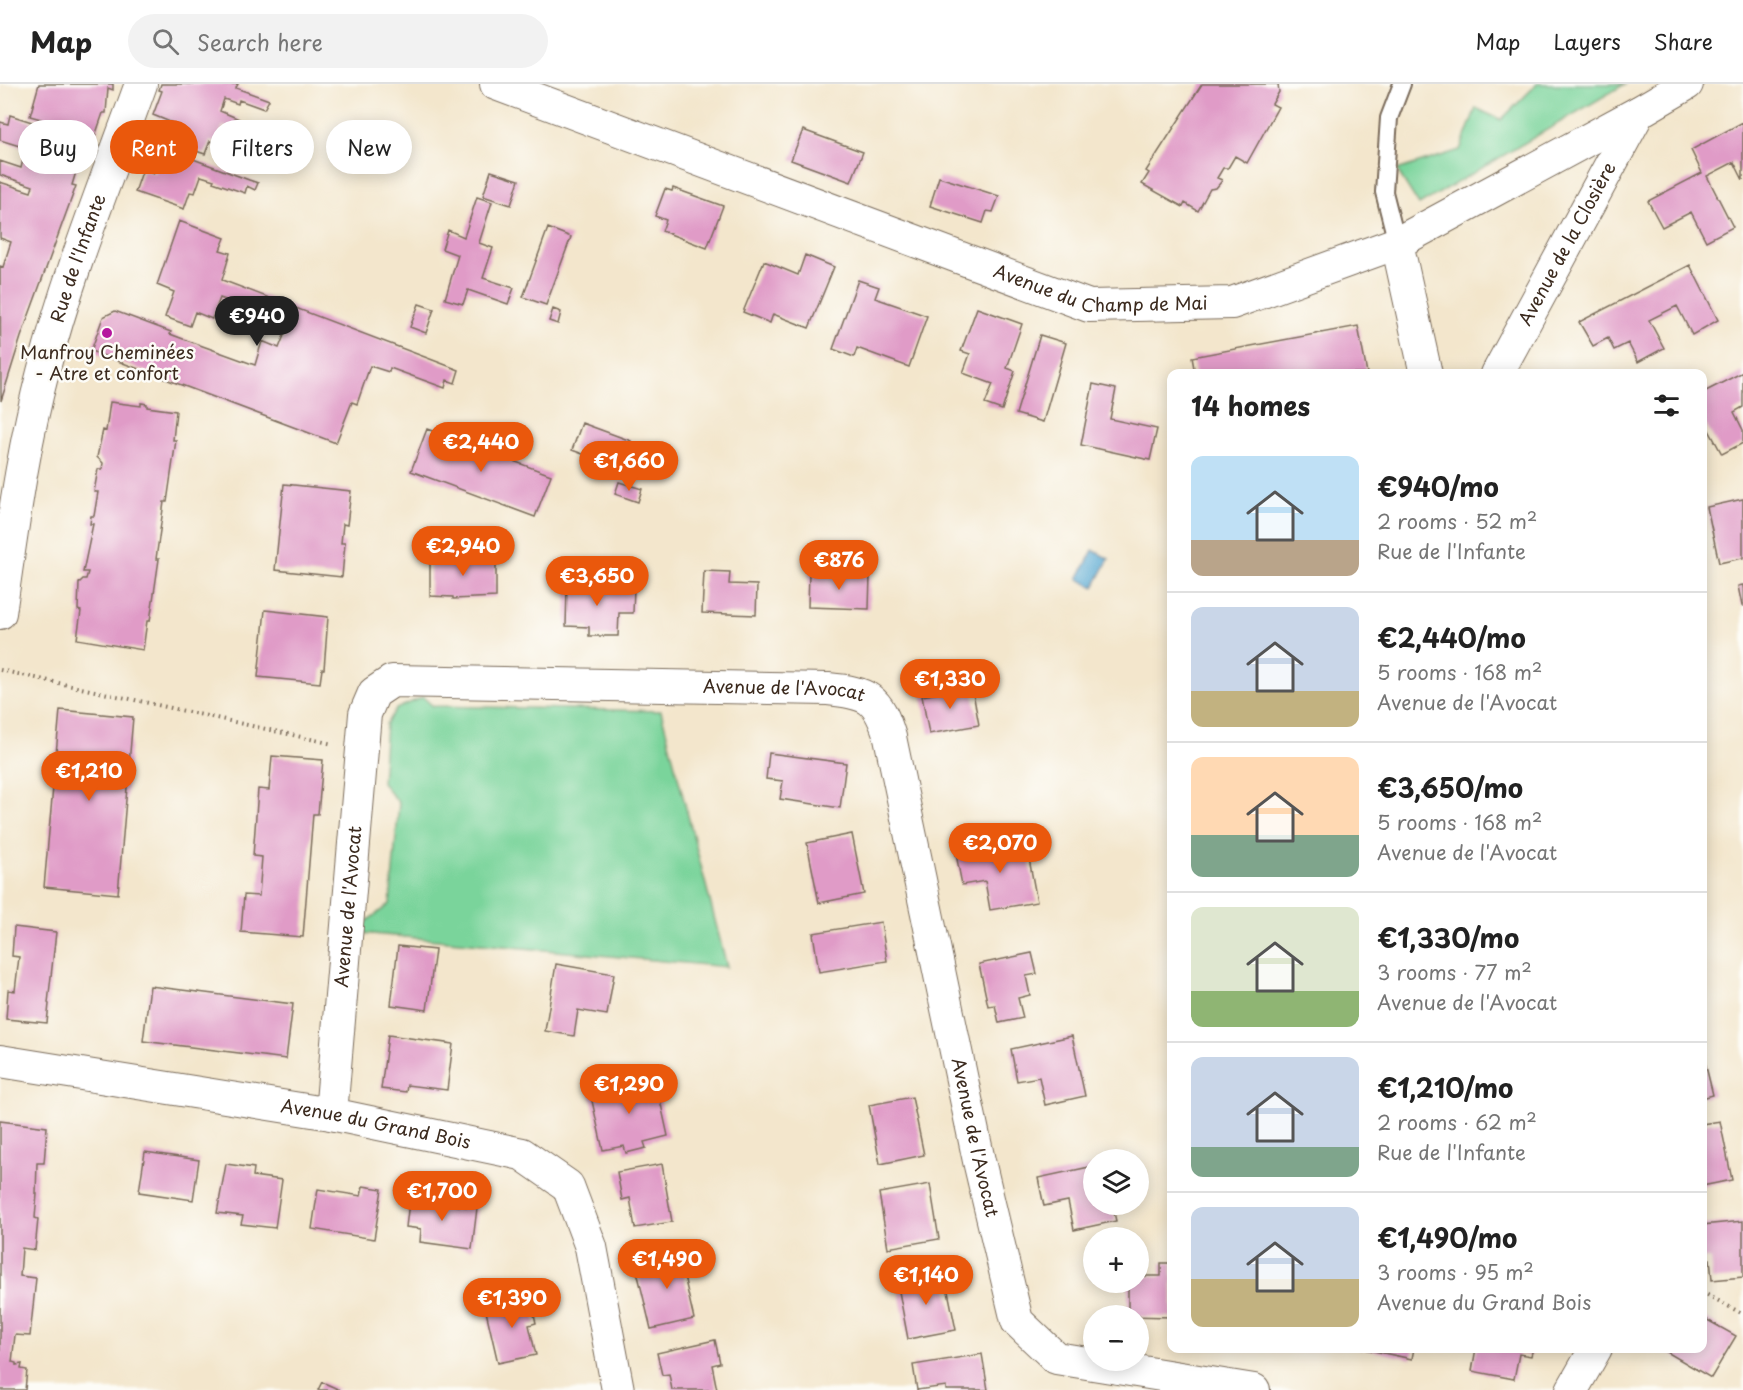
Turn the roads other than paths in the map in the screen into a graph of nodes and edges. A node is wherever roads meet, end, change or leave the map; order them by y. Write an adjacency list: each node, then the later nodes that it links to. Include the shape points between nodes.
1 (141, 84): 9 (street, Rue de l'Infante, via 74,270 43,371 21,473)
2 (496, 84): 6 (street, Avenue du Champ de Mai, via 1089,306 1232,303)
3 (1402, 84): 6 (lane, via 1389,118 1384,192)
4 (1687, 84): 5 (street, Avenue du Champ de Mai)
5 (1639, 112): 6 (street, Avenue du Champ de Mai); 8 (street, Avenue de la Closière)
6 (1397, 243): 7 (street)
7 (1425, 369)
8 (1500, 369)
9 (0, 613)
10 (0, 1061): 11 (street, Avenue du Grand Bois)
11 (331, 1114): 13 (street, Avenue de l'Avocat, via 365,714 374,693 392,681 853,692 871,700 883,714 890,737 979,1161 1017,1321 1056,1358); 14 (street, Avenue du Grand Bois, via 522,1154 568,1186 591,1247)
12 (1593, 1353): 16 (street)
13 (1160, 1383): 15 (street, Avenue de l'Avocat)
14 (618, 1390)
15 (1254, 1390)
16 (1572, 1390)

